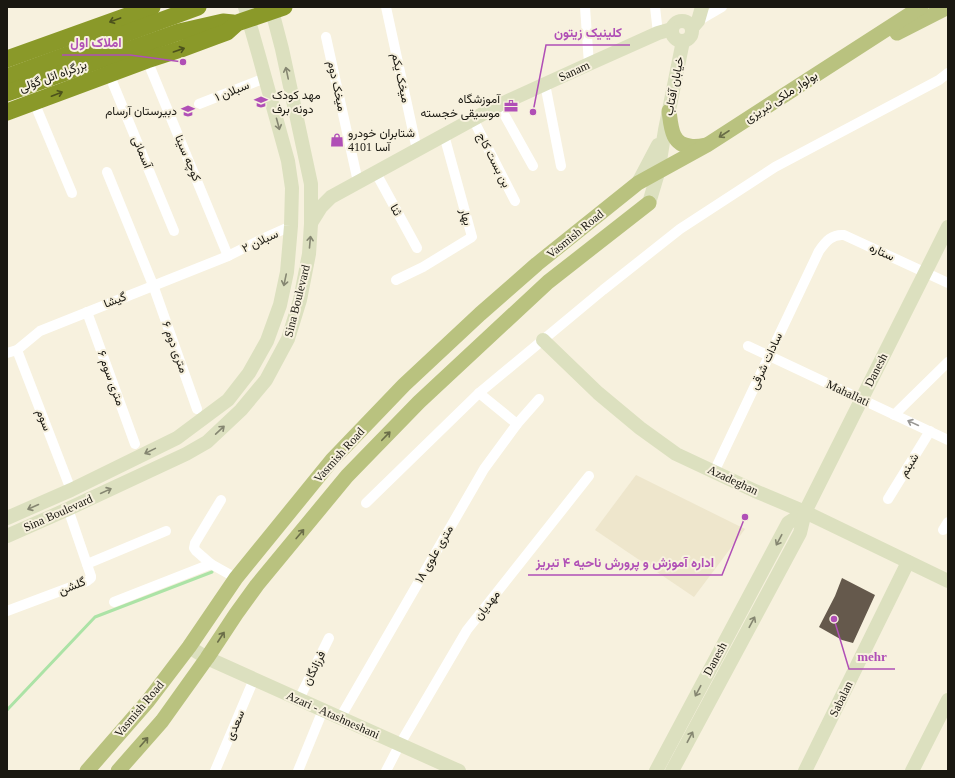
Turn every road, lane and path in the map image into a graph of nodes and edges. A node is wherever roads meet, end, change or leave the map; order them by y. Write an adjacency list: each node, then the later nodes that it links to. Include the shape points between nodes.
1 (152, 7): 18 (highway, one-way to 18)
2 (198, 7): 13 (highway, بزرگراه ائل گؤلی)
3 (386, 7): 38 (street, میخک یکم)
4 (584, 7): 20 (street)
5 (655, 7): 15 (street)
6 (692, 7): 12 (street, via 689,16)
7 (722, 7): 12 (street)
8 (921, 7): 21 (main road, بولوار ملکی تبریزی)
9 (948, 7): 21 (main road)
10 (276, 8): 11 (highway); 44 (street, Sina Boulevard, one-way to 10, via 282,49)
11 (244, 16): 13 (highway, بزرگراه ائل گؤلی, via 223,22); 19 (highway, one-way to 11, via 227,32); 25 (street, Sina Boulevard)
12 (694, 19): 14 (street, via 675,23); 17 (street, via 690,37)
13 (177, 24): 24 (highway, بزرگراه ائل گؤلی); 28 (highway, بزرگراه ائل گؤلی)
14 (672, 30): 15 (street, Sanam); 17 (street, via 674,38)
15 (658, 33): 20 (street, Sanam)
16 (326, 37): 45 (street, میخک دوم)
17 (683, 41): 32 (street, خیابان آفتاب)
18 (7, 60)
19 (147, 60): 23 (highway); 57 (street, کوچه سینا)
20 (589, 64): 27 (street, Sanam)
21 (833, 64): 37 (main road, بولوار ملکی تبریزی, one-way to 37)
22 (948, 73): 26 (street)
23 (109, 74): 29 (highway, one-way to 23); 54 (street, آسمانی)
24 (7, 77)
25 (265, 78): 30 (street, سبلان ۱); 52 (street, Sina Boulevard, one-way to 52, via 288,161 292,188)
26 (944, 80): 63 (street, via 774,167 680,229)
27 (545, 84): 31 (street, Sanam); 40 (street)
28 (7, 93)
29 (34, 102): 33 (highway); 47 (street)
30 (199, 104)
31 (499, 105): 34 (street, Sanam); 39 (street)
32 (669, 111): 35 (street, خیابان آفتاب); 37 (main road, via 674,137 678,142 689,146)
33 (7, 112)
34 (473, 119): 36 (street, Sanam); 49 (street, بن بست کاج)
35 (665, 130): 43 (street); 46 (street)
36 (444, 135): 38 (street, Sanam); 59 (street, بهار, via 472,237)
37 (707, 145): 43 (main road, بولوار ملکی تبریزی)
38 (417, 150): 42 (street, Sanam)
39 (533, 166)
40 (561, 166)
41 (107, 172): 61 (street, ۶ متری دوم)
42 (376, 172): 45 (street, Sanam); 55 (street, ثنا)
43 (658, 173): 46 (main road, بولوار ملکی تبریزی); 50 (street)
44 (310, 180): 48 (street, via 316,188); 51 (street, Sina Boulevard)
45 (358, 182): 48 (street, Sanam)
46 (638, 183): 94 (main road, Vasmish Road, via 537,264 404,385 332,460)
47 (72, 192)
48 (331, 197): 51 (street)
49 (515, 201)
50 (649, 203): 100 (main road, Vasmish Road, one-way to 50, via 257,585 347,476 409,413 548,282)
51 (311, 224): 79 (street, Sina Boulevard, one-way to 51, via 207,442 266,380 288,339 300,300 309,254)
52 (291, 226): 57 (street, سبلان ۲); 76 (street, Sina Boulevard, one-way to 76, via 287,272 280,305 249,374 228,400)
53 (948, 227): 58 (street, Danesh)
54 (174, 231)
55 (417, 248)
56 (819, 251): 58 (street, ستاره, via 829,238 844,235); 67 (street, سادات شرقی)
57 (228, 256): 61 (street, گیشا)
58 (926, 272): 60 (street, ستاره); 71 (street, Danesh)
59 (396, 280)
60 (948, 283)
61 (153, 285): 62 (street, گیشا); 72 (street, ۶ متری دوم)
62 (87, 312): 65 (street, گیشا, via 40,331); 78 (street, ۶ متری سوم)
63 (543, 340): 69 (street); 80 (street, Azadeghan, via 598,393 640,428 676,454)
64 (748, 346): 67 (street, Mahallati)
65 (17, 350): 66 (street, گیشا); 82 (street, سوم)
66 (7, 353)
67 (769, 356): 71 (street, Mahallati); 80 (street, سادات شرقی)
68 (948, 362): 73 (street)
69 (479, 394): 74 (street); 85 (street)
70 (539, 399): 74 (street, ۱۸ متری علوی)
71 (862, 399): 73 (street, Mahallati); 87 (street, Danesh)
72 (198, 409)
73 (894, 415): 75 (street, Mahallati, one-way to 73)
74 (517, 424): 105 (street, ۱۸ متری علوی, via 484,469)
75 (930, 431): 77 (street, Mahallati); 83 (street, شبنم)
76 (177, 438): 79 (street); 82 (street, Sina Boulevard, one-way to 82)
77 (948, 440)
78 (135, 444)
79 (186, 454): 86 (street, Sina Boulevard, one-way to 79)
80 (714, 472): 87 (street, Azadeghan)
81 (589, 476): 106 (street, مهدیان, via 467,630)
82 (71, 490): 88 (street, Sina Boulevard, one-way to 88)
83 (888, 499)
84 (221, 500): 93 (street, via 194,548)
85 (366, 502)
86 (68, 509): 90 (street, Sina Boulevard); 92 (street, گلشن)
87 (805, 512): 91 (street, Azadeghan); 113 (street, Danesh, one-way to 113, via 788,523); 114 (street, Danesh, one-way to 87, via 800,533)
88 (7, 518)
89 (166, 531): 92 (street)
90 (7, 536)
91 (908, 562): 95 (street, Azadeghan); 115 (street, Sabalan)
92 (87, 564): 97 (street, گلشن, via 91,576 87,581)
93 (212, 564): 94 (street); 96 (street)
94 (236, 578): 99 (main road, Vasmish Road)
95 (948, 581)
96 (114, 602)
97 (7, 611)
98 (329, 638): 102 (street, فرزانگان)
99 (189, 647): 100 (street, Azari - Atashneshani); 107 (main road, Vasmish Road, via 148,700)
100 (207, 658): 101 (street, Azari - Atashneshani); 108 (main road, Vasmish Road, one-way to 100, via 162,721)
101 (254, 679): 102 (street, Azari - Atashneshani); 109 (street, سعدی)
102 (299, 699): 104 (street, Azari - Atashneshani)
103 (948, 700): 116 (street)
104 (323, 710): 105 (street, Azari - Atashneshani); 110 (street)
105 (340, 718): 106 (street, Azari - Atashneshani)
106 (400, 744): 111 (street, مهدیان); 112 (street, Azari - Atashneshani)
107 (87, 771)
108 (118, 771)
109 (215, 771)
110 (298, 771)
111 (386, 771)
112 (459, 771)
113 (656, 771)
114 (672, 771)
115 (805, 771)
116 (912, 771)

